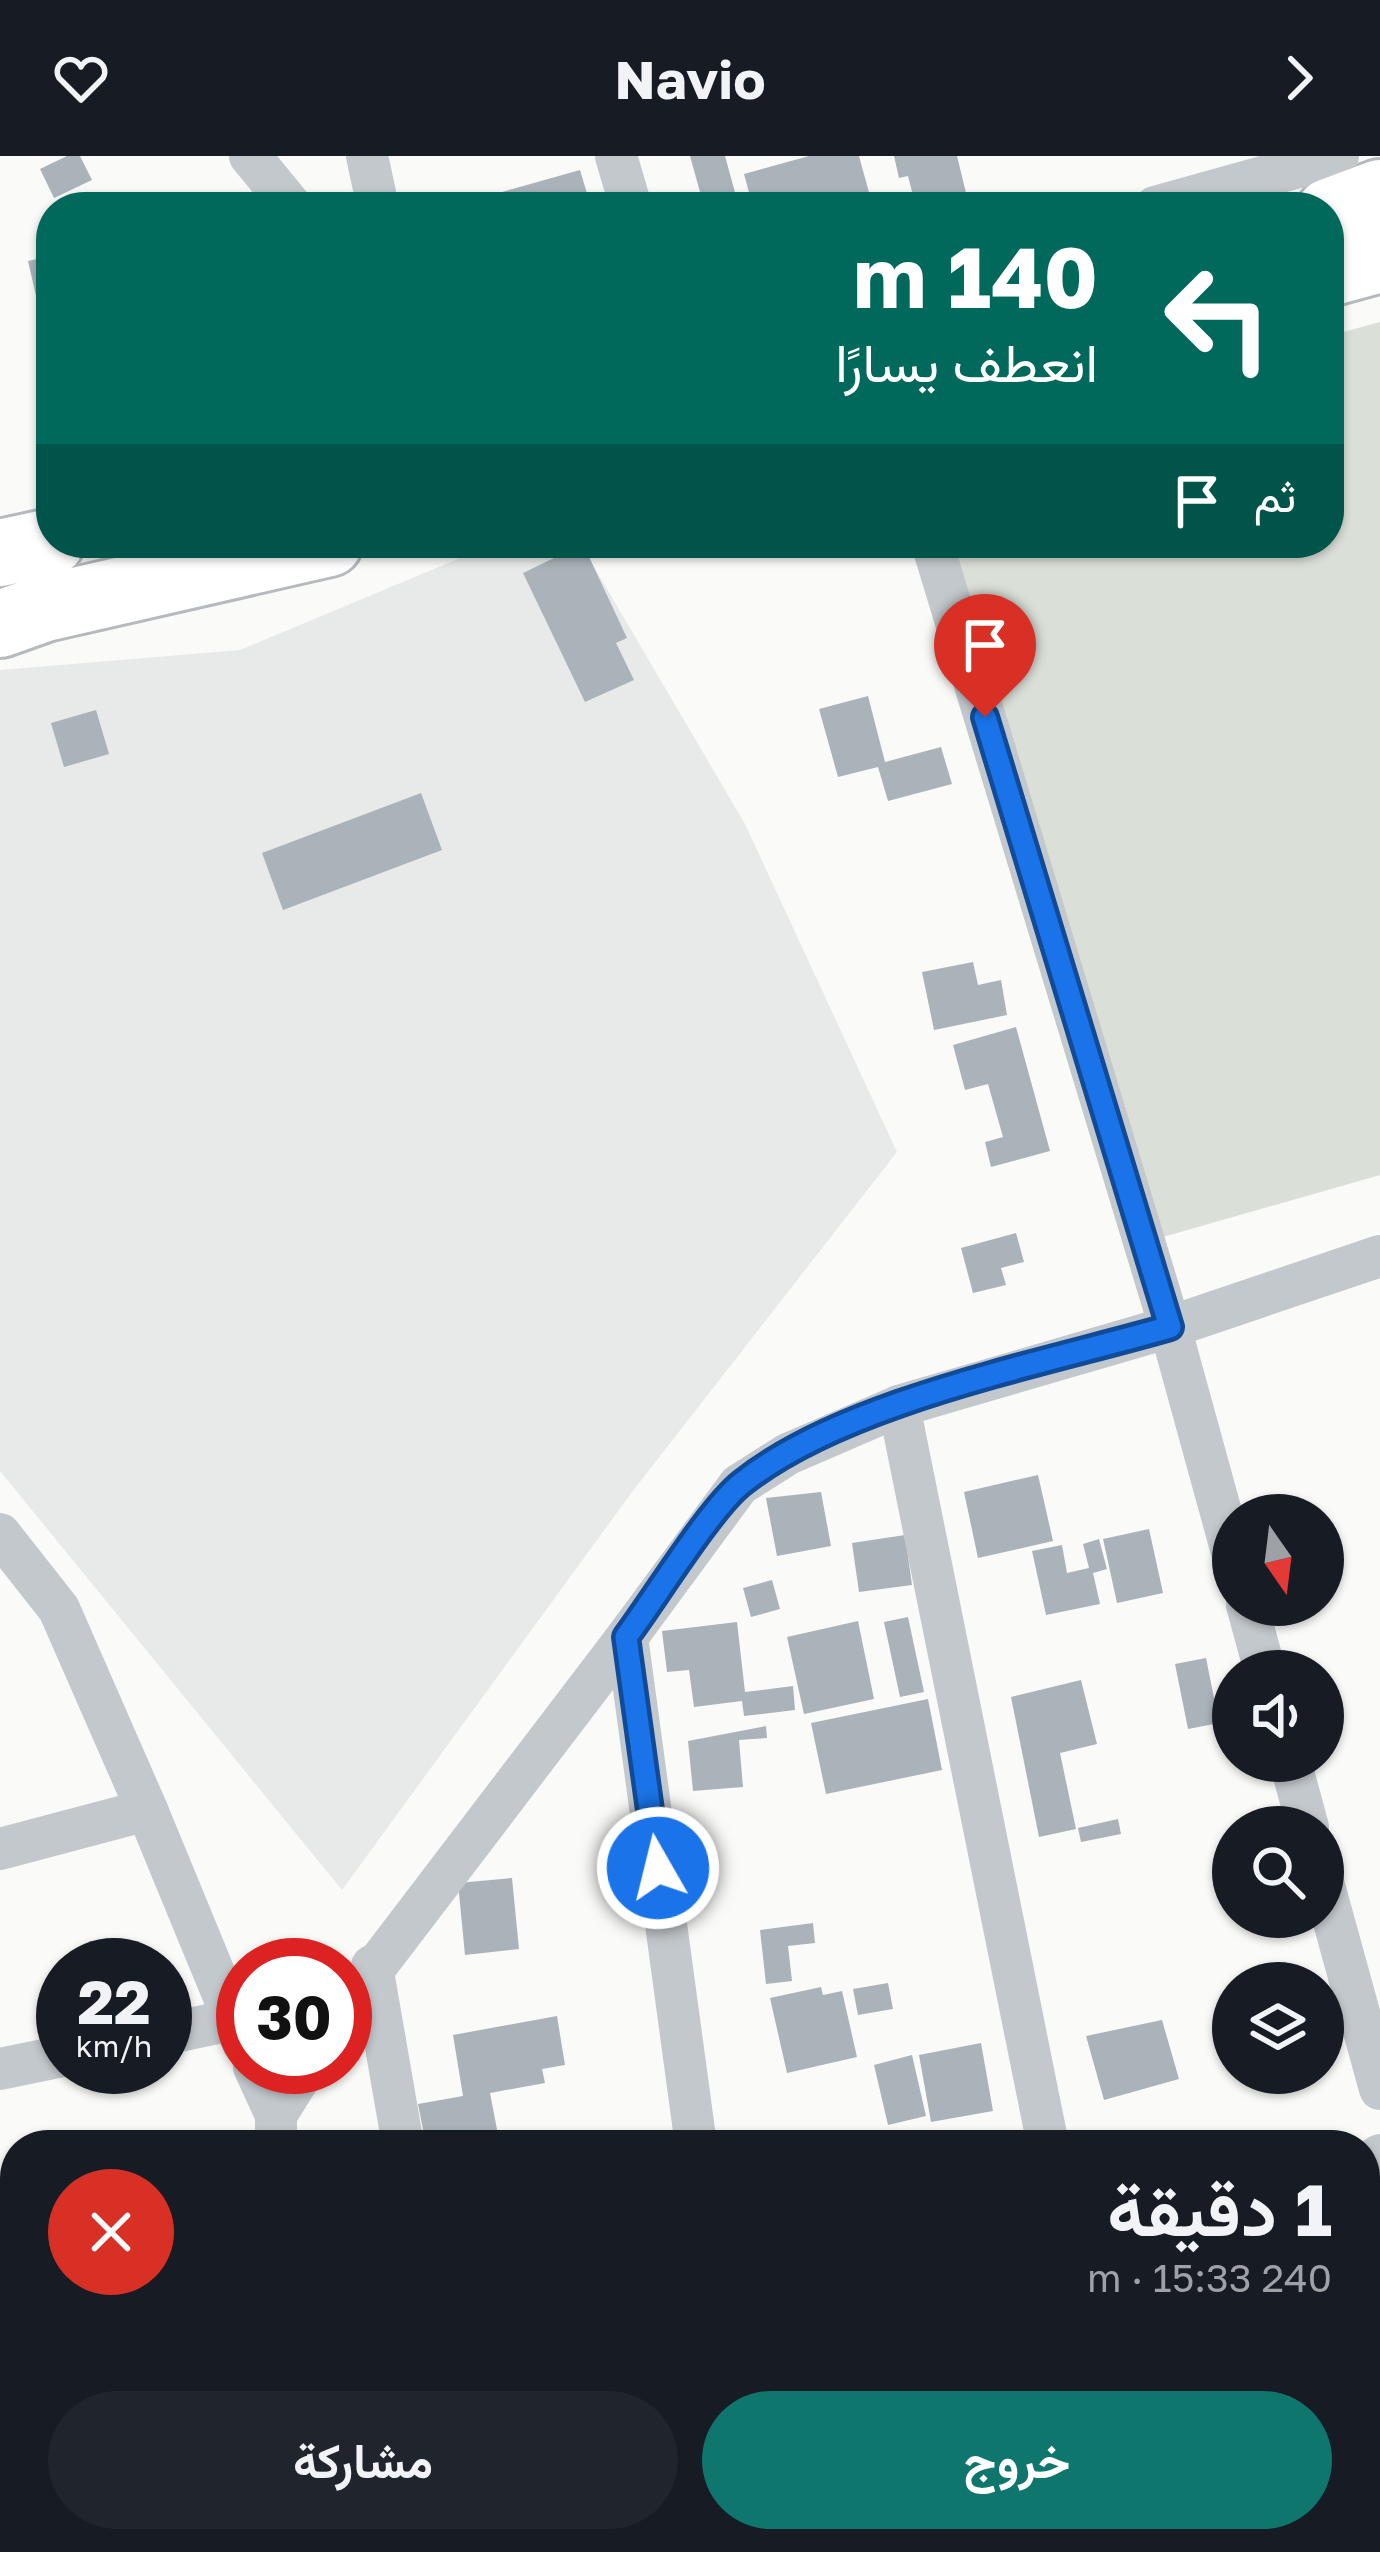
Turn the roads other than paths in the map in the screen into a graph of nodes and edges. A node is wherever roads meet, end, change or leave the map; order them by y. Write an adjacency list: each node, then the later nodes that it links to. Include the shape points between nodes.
1 (250, 156): 5 (street)
2 (368, 156): 6 (street)
3 (616, 156): 7 (street)
4 (1338, 156): 8 (street)
5 (280, 192)
6 (375, 192)
7 (627, 192)
8 (1209, 192)
9 (1380, 194): 10 (main road)
10 (1344, 207)
11 (1380, 259): 12 (main road)
12 (1344, 269)
13 (36, 546): 14 (main road)
14 (0, 554)
15 (263, 558): 17 (main road)
16 (937, 558): 19 (street)
17 (0, 624)
18 (1380, 1256): 19 (street)
19 (1170, 1327): 20 (street); 21 (street)
20 (898, 1406): 23 (street, via 739,1485); 37 (street)
21 (1216, 1494)
22 (0, 1534): 24 (street, via 59,1610)
23 (626, 1637): 27 (street); 36 (street)
24 (147, 1810): 25 (street); 28 (street)
25 (0, 1849)
26 (1338, 1938): 31 (street)
27 (372, 1966): 35 (street)
28 (216, 1978)
29 (36, 2062): 30 (street)
30 (0, 2069)
31 (1380, 2089)
32 (263, 2094): 34 (street)
33 (293, 2094): 34 (street)
34 (276, 2130)
35 (400, 2130)
36 (695, 2130)
37 (1045, 2130)

